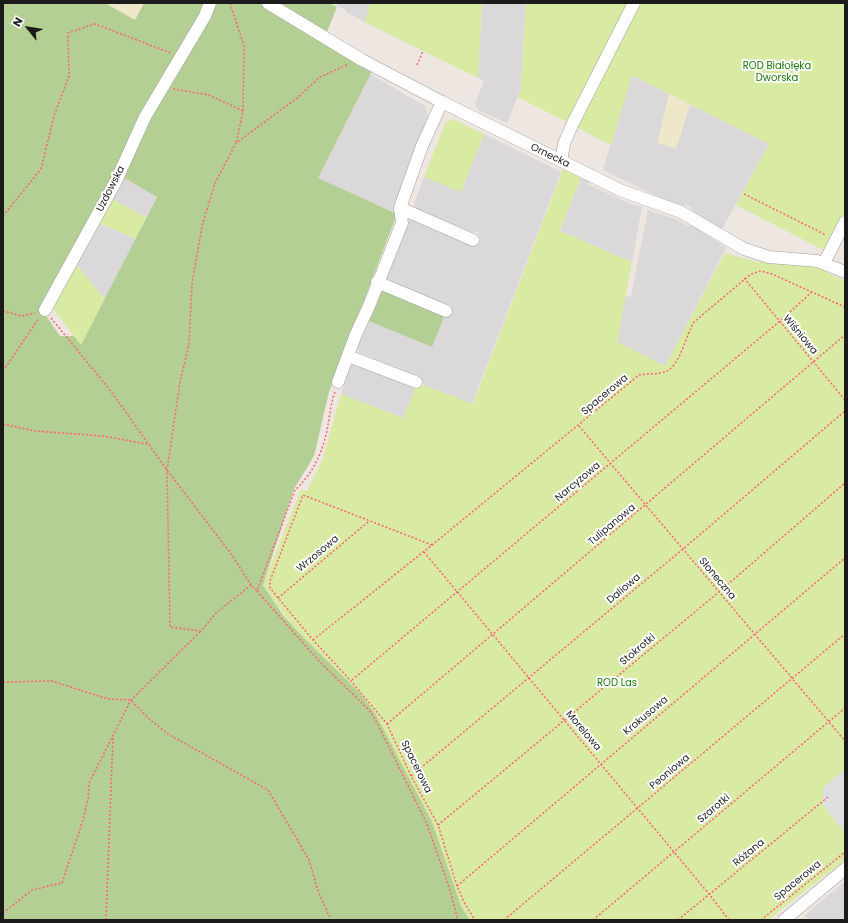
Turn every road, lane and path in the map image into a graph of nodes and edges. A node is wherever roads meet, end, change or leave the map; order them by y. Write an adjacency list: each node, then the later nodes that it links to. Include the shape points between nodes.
1 (210, 3): 6 (street, Uzdowska)
2 (230, 3): 11 (path, via 244,46)
3 (268, 3): 7 (street, Ornecka)
4 (634, 3): 13 (street, via 572,125 564,144)
5 (423, 51): 8 (path)
6 (182, 57): 9 (street, Uzdowska); 16 (path, via 95,24 68,33 69,76 54,116 41,169)
7 (362, 60): 10 (street, Ornecka); 12 (path, via 320,77 297,98)
8 (417, 66)
9 (163, 88): 11 (path, via 209,95); 26 (street, Uzdowska, via 145,117 116,181)
10 (442, 102): 13 (street, Ornecka); 15 (street, via 422,146)
11 (243, 111): 12 (path)
12 (236, 143): 42 (path, via 215,183 202,226 192,284 189,344 180,382)
13 (561, 161): 20 (street, Ornecka, via 620,190 681,212 744,249 769,257 809,259)
14 (744, 194): 18 (path)
15 (400, 208): 19 (street); 23 (street, via 402,223)
16 (3, 216)
17 (845, 222): 20 (street)
18 (831, 238)
19 (474, 240)
20 (824, 263): 21 (street, Ornecka)
21 (845, 272)
22 (744, 278): 24 (path, Spacerowa, via 755,272 766,272); 29 (path, Wiśniowa); 39 (path, Spacerowa, via 694,322 675,364 668,371 639,375)
23 (377, 282): 28 (street); 31 (street)
24 (812, 292): 25 (path, Spacerowa); 29 (path, Narcyzowa)
25 (845, 307)
26 (45, 310): 27 (path, via 22,316); 33 (path); 40 (path, via 110,390)
27 (3, 311)
28 (446, 311)
29 (780, 322): 32 (path, Wiśniowa); 41 (path, Narcyzowa)
30 (845, 335): 32 (path, Tulipanowa)
31 (348, 356): 34 (street); 35 (street)
32 (813, 362): 36 (path, Wiśniowa); 44 (path, Tulipanowa)
33 (3, 371)
34 (338, 382): 51 (path, via 332,399 326,435 315,466 306,480 295,490)
35 (416, 382)
36 (845, 400)
37 (845, 411): 47 (path, Daliowa)
38 (3, 424): 40 (path, via 35,431 103,436)
39 (579, 426): 41 (path, Słoneczna); 46 (path, Spacerowa)
40 (147, 444): 42 (path)
41 (610, 464): 44 (path, Słoneczna); 52 (path, Narcyzowa)
42 (166, 470): 50 (path, via 232,555); 55 (path, via 170,627)
43 (845, 484): 53 (path, Stokrotki)
44 (646, 505): 47 (path, Słoneczna); 58 (path, Tulipanowa)
45 (368, 522): 46 (path, Spacerowa); 54 (path, Wrzosowa); 54 (path, Spacerowa, via 303,495 270,581 270,588)
46 (432, 545): 48 (path, Spacerowa)
47 (683, 549): 53 (path, Słoneczna); 60 (path, Daliowa)
48 (424, 552): 52 (path, Morelowa); 59 (path, Spacerowa)
49 (845, 558): 56 (path, Krokusowa)
50 (251, 585): 51 (path); 55 (path, via 216,613)
51 (257, 591): 84 (path, via 320,662 370,711 377,722 427,824)
52 (458, 592): 58 (path, Morelowa); 62 (path, Narcyzowa)
53 (719, 592): 56 (path, Słoneczna); 66 (path, Stokrotki)
54 (278, 598): 59 (path, Spacerowa)
55 (201, 631): 64 (path)
56 (755, 634): 61 (path, Słoneczna); 71 (path, Krokusowa)
57 (845, 634): 61 (path, Peoniowa)
58 (493, 635): 60 (path, Morelowa); 68 (path, Tulipanowa)
59 (312, 640): 62 (path, Spacerowa)
60 (528, 677): 66 (path, Morelowa); 72 (path, Daliowa)
61 (792, 679): 67 (path, Słoneczna); 74 (path, Peoniowa)
62 (351, 681): 68 (path, Spacerowa)
63 (3, 682): 64 (path, via 52,681 108,699)
64 (131, 700): 69 (path); 83 (path, via 168,734 268,790 309,860 318,891)
65 (845, 708): 67 (path, Szarotki)
66 (565, 720): 71 (path, Morelowa); 75 (path, Stokrotki)
67 (829, 722): 70 (path, Słoneczna); 76 (path, Szarotki)
68 (388, 724): 72 (path, Spacerowa)
69 (113, 734): 81 (path, via 89,783 83,820 62,883 32,890); 82 (path)
70 (845, 741)
71 (601, 763): 74 (path, Morelowa); 79 (path, Krokusowa)
72 (411, 776): 75 (path, Spacerowa)
73 (828, 796): 80 (path, Różana)
74 (638, 808): 76 (path, Morelowa); 86 (path, Peoniowa)
75 (438, 825): 79 (path, Spacerowa)
76 (673, 852): 80 (path, Morelowa); 87 (path, Szarotki)
77 (845, 852): 90 (path, Spacerowa)
78 (845, 869): 91 (street)
79 (457, 886): 85 (path, Spacerowa)
80 (709, 894): 88 (path, Różana); 89 (path, Morelowa)
81 (3, 913)
82 (106, 920)
83 (331, 920)
84 (458, 920)
85 (475, 920)
86 (504, 920)
87 (593, 920)
88 (678, 920)
89 (729, 920)
90 (761, 920)
91 (784, 920)

